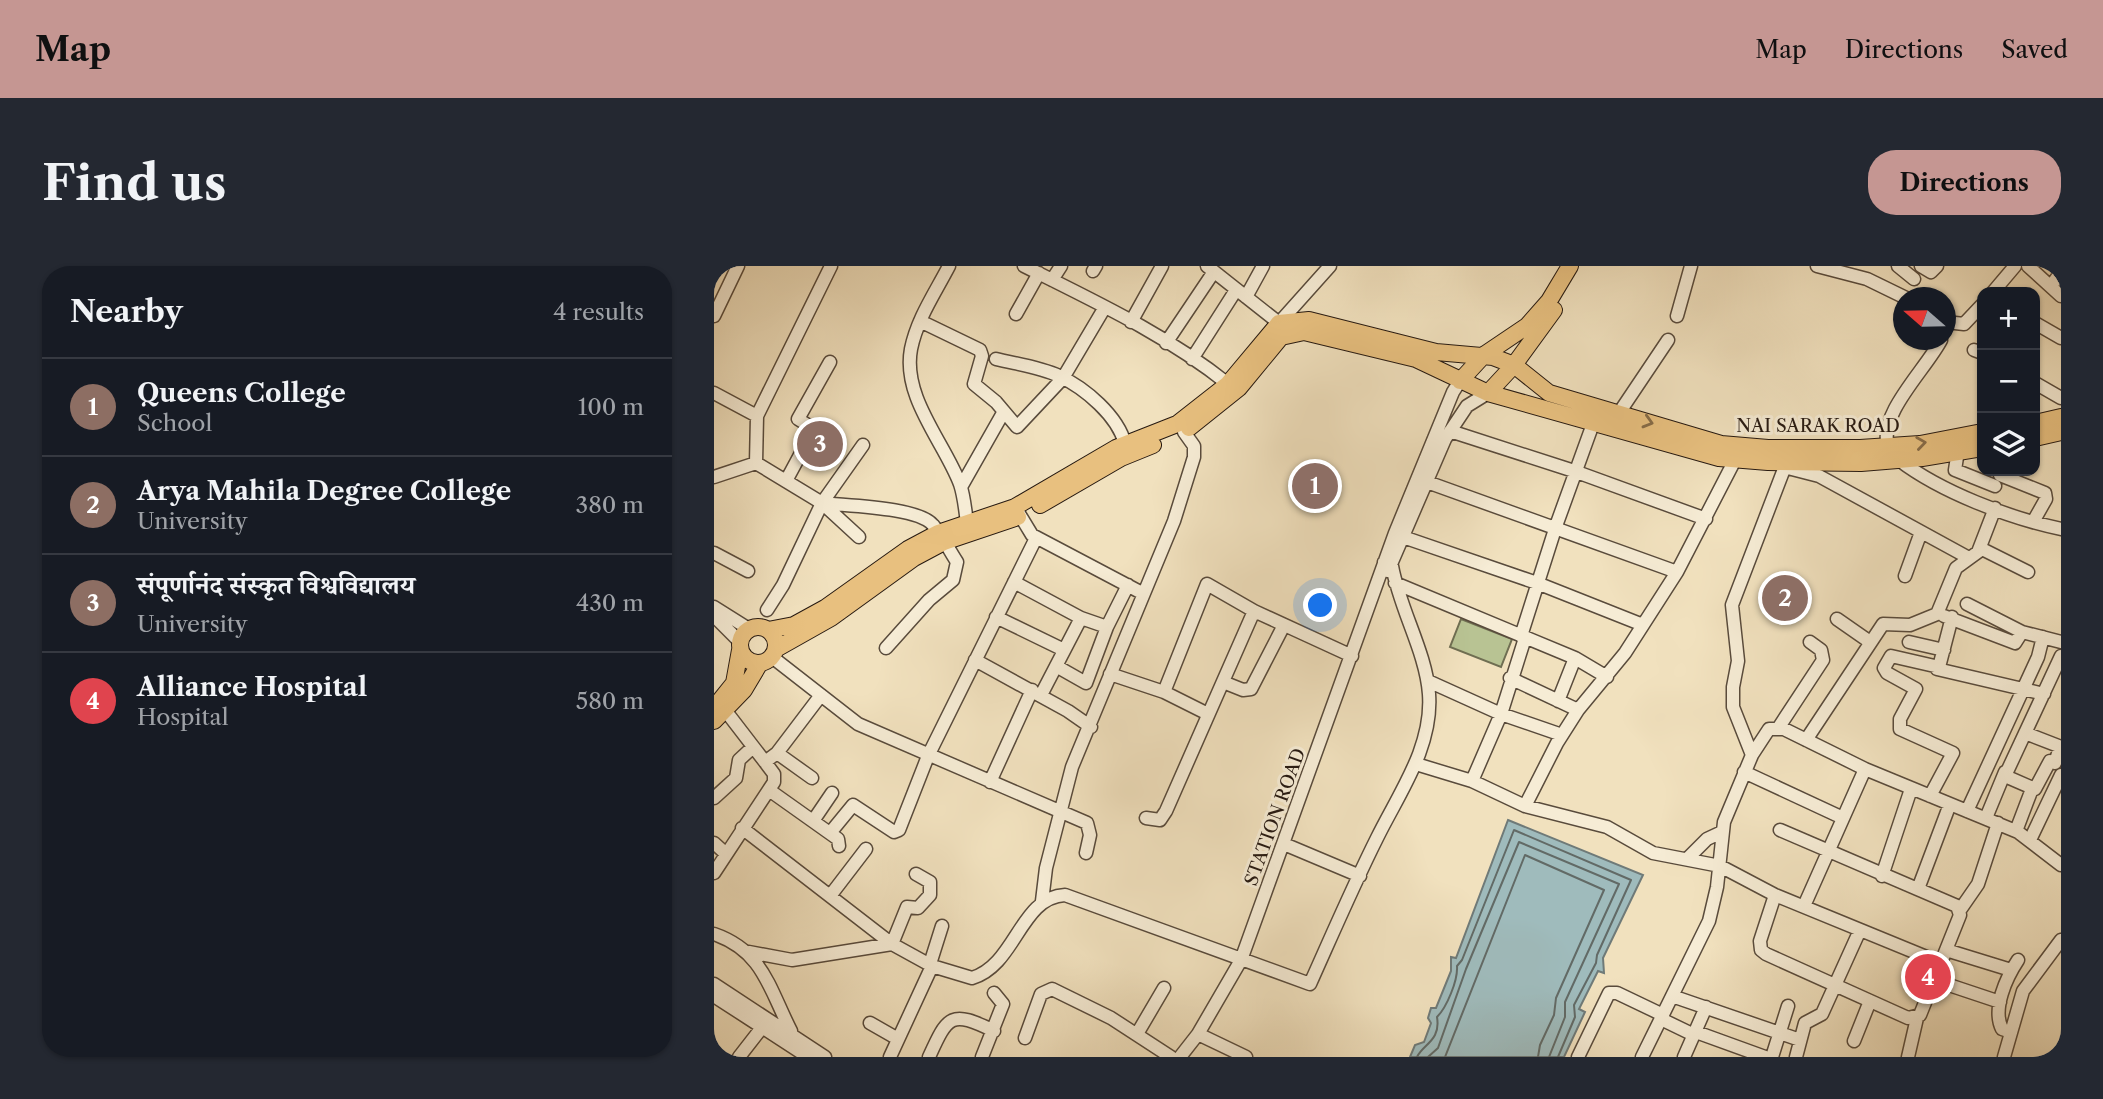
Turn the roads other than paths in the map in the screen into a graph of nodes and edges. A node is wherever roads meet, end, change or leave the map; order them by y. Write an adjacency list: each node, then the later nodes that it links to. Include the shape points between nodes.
1 (738, 266): 30 (street)
2 (831, 266): 56 (street)
3 (949, 266): 33 (street)
4 (1024, 266): 20 (street)
5 (1061, 266): 22 (street)
6 (1162, 266): 34 (street)
7 (1263, 266): 26 (street)
8 (1330, 266): 35 (street)
9 (1691, 266): 31 (street)
10 (1817, 266): 18 (street)
11 (1898, 266): 21 (street)
12 (1920, 266): 13 (street, via 1931,272)
13 (1937, 266)
14 (2015, 266): 24 (street)
15 (2028, 266): 23 (street)
16 (1574, 267): 42 (main road, via 1527,326); 46 (main road, via 1544,323)
17 (1210, 269): 26 (street); 40 (street)
18 (1844, 269): 25 (street)
19 (2061, 272): 23 (street)
20 (1039, 273): 22 (street); 29 (street)
21 (1914, 279)
22 (1052, 280): 28 (street)
23 (2051, 286): 27 (street)
24 (1997, 287)
25 (1893, 292)
26 (1241, 294): 35 (street); 44 (street)
27 (2061, 296)
28 (1105, 307): 34 (street); 47 (street)
29 (1016, 314)
30 (714, 316)
31 (1676, 316)
32 (1977, 320): 36 (street)
33 (919, 321): 54 (street, via 980,350 974,384); 80 (street, via 911,351 915,388)
34 (1131, 322): 40 (street)
35 (1279, 323): 42 (main road, via 1309,320 1436,352); 49 (main road)
36 (1956, 324)
37 (2040, 326): 38 (street)
38 (2061, 338)
39 (1668, 341): 55 (street)
40 (1166, 343): 44 (street)
41 (1935, 350): 68 (street, via 1891,414)
42 (1484, 355): 46 (main road); 48 (main road)
43 (996, 359): 47 (street)
44 (1192, 359): 49 (street)
45 (830, 362): 78 (street, via 798,419 814,429)
46 (1514, 365): 52 (main road); 55 (main road, NAI SARAK ROAD, via 1549,393)
47 (1063, 378): 54 (street, via 1017,427); 65 (street, via 1097,402 1122,430)
48 (1460, 381): 52 (main road, NAI SARAK ROAD); 61 (main road, NAI SARAK ROAD, via 1416,359 1294,332 1275,342 1240,387); 97 (street, STATION ROAD)
49 (1228, 384): 65 (main road, via 1177,424)
50 (2040, 386): 53 (street)
51 (714, 393): 56 (street)
52 (1488, 393): 58 (main road, NAI SARAK ROAD); 60 (street, STATION ROAD, via 1467,406)
53 (2061, 398)
54 (1003, 413): 80 (street)
55 (1619, 413): 70 (main road, NAI SARAK ROAD, one-way to 70)
56 (757, 416): 74 (street)
57 (2061, 417): 59 (main road)
58 (1594, 421): 70 (main road, NAI SARAK ROAD, via 1703,454); 75 (street)
59 (2040, 422)
60 (1450, 431): 75 (street); 79 (street, STATION ROAD)
61 (1184, 432): 83 (main road, NAI SARAK ROAD, via 1121,458); 106 (street, via 1191,438 1194,457 1165,545)
62 (2061, 432): 64 (main road)
63 (1977, 435): 66 (main road, NAI SARAK ROAD)
64 (2040, 437)
65 (1125, 444): 83 (main road)
66 (1960, 444): 68 (main road, NAI SARAK ROAD, one-way to 66); 69 (main road, NAI SARAK ROAD); 73 (main road, NAI SARAK ROAD); 77 (street, via 1955,470)
67 (863, 445): 81 (street)
68 (1888, 446): 71 (main road, NAI SARAK ROAD)
69 (1977, 446)
70 (1739, 454): 72 (main road, NAI SARAK ROAD); 84 (street)
71 (1842, 456): 72 (main road, NAI SARAK ROAD); 73 (main road, NAI SARAK ROAD)
72 (1787, 459): 89 (street); 164 (street, via 1732,605 1738,661 1733,707)
73 (1899, 460): 82 (street, via 1926,479)
74 (755, 463): 76 (street); 78 (street)
75 (1574, 471): 84 (street); 86 (street)
76 (714, 477)
77 (1999, 477): 82 (street); 85 (street, via 2045,493)
78 (786, 481): 81 (street)
79 (1427, 482): 86 (street); 92 (street, STATION ROAD)
80 (961, 487): 87 (street)
81 (822, 503): 90 (street); 91 (street, via 914,515 933,524); 109 (street)
82 (1991, 506): 85 (street); 94 (street)
83 (1018, 512): 87 (main road); 93 (street)
84 (1706, 519): 99 (street)
85 (2033, 522): 88 (street)
86 (1556, 526): 99 (street); 104 (street)
87 (967, 527): 91 (main road)
88 (2061, 529)
89 (1921, 532): 96 (street); 101 (street)
90 (859, 537)
91 (941, 537): 122 (main road, via 908,549); 131 (street, via 957,562 953,580)
92 (1403, 537): 97 (street, STATION ROAD); 104 (street)
93 (1036, 538): 102 (street); 105 (street)
94 (1980, 548): 96 (street); 100 (street)
95 (714, 553): 98 (street)
96 (1969, 558): 111 (street, via 1956,568)
97 (1388, 564): 103 (street); 135 (street, STATION ROAD)
98 (748, 571)
99 (1677, 572): 119 (street)
100 (2028, 572)
101 (1905, 576)
102 (1014, 582): 113 (street); 115 (street)
103 (1395, 583): 124 (street); 144 (street)
104 (1537, 583): 119 (street); 124 (street)
105 (1128, 585): 106 (street); 120 (street)
106 (1142, 593): 141 (street)
107 (1967, 604): 123 (street)
108 (714, 607): 117 (street)
109 (768, 610)
110 (1254, 611): 118 (street); 145 (street); 147 (street, via 1207,584)
111 (1937, 614): 114 (street); 128 (street, via 1910,625 1883,624)
112 (714, 616): 117 (street)
113 (996, 617): 132 (street); 138 (street)
114 (1952, 617): 123 (street, via 2015,643); 133 (street)
115 (1081, 618): 120 (street); 132 (street)
116 (1837, 619): 128 (street)
117 (730, 625): 126 (street)
118 (1284, 625): 135 (street); 145 (street, via 1251,689)
119 (1643, 625): 142 (street)
120 (1107, 627): 139 (street, via 1086,683)
121 (768, 630): 122 (main road); 126 (main road, via 758,627); 134 (main road, via 775,638)
122 (795, 632): 134 (main road)
123 (2022, 632): 125 (street)
124 (1523, 637): 137 (street); 143 (street)
125 (2043, 637): 130 (street); 146 (street)
126 (743, 640): 134 (main road, via 748,660); 153 (main road, via 734,683)
127 (1810, 642): 157 (street, via 1823,652 1823,660)
128 (1870, 642): 160 (street)
129 (1909, 642): 133 (street)
130 (2061, 642)
131 (886, 648)
132 (1064, 650): 139 (street)
133 (1944, 650): 140 (street)
134 (769, 656): 150 (street); 153 (main road, via 744,690)
135 (1352, 656): 198 (street, STATION ROAD)
136 (2061, 656): 149 (street)
137 (1575, 658): 142 (street); 151 (street)
138 (975, 660): 148 (street); 165 (street)
139 (1056, 666): 148 (street)
140 (1937, 668): 146 (street); 181 (street, via 1891,656 1884,670 1916,689 1899,719 1900,729 1953,753)
141 (1110, 674): 147 (street); 156 (street)
142 (1607, 677): 152 (street)
143 (1510, 678): 151 (street); 155 (street)
144 (1427, 681): 155 (street); 169 (street, via 1428,717)
145 (1223, 682): 154 (street)
146 (2024, 689): 149 (street); 166 (street)
147 (1164, 692): 154 (street)
148 (1036, 693): 156 (street); 176 (street)
149 (2044, 694): 158 (street)
150 (821, 695): 163 (street); 165 (street, via 858,724)
151 (1558, 701): 152 (street)
152 (1578, 710): 159 (street)
153 (718, 713): 161 (street)
154 (1208, 714): 187 (street, via 1162,817)
155 (1501, 714): 159 (street); 175 (street)
156 (1091, 727): 185 (street, via 1072,767)
157 (1779, 727): 160 (street); 164 (street, via 1769,729)
158 (2025, 733): 162 (street); 170 (street)
159 (1562, 736): 184 (street)
160 (1806, 740): 171 (street)
161 (753, 747): 167 (street); 182 (street, via 739,760 736,778)
162 (2061, 747): 168 (street)
163 (777, 753): 167 (street); 174 (street)
164 (1752, 755): 172 (street)
165 (928, 756): 176 (street); 195 (street, via 899,830 894,832 856,805)
166 (1992, 759): 170 (street); 186 (street)
167 (765, 762): 179 (street, via 774,778)
168 (2058, 763): 178 (street, via 2050,761)
169 (1416, 764): 175 (street); 209 (street)
170 (2007, 768): 178 (street, via 2008,778); 190 (street)
171 (1865, 769): 177 (street); 188 (street)
172 (1744, 772): 188 (street); 194 (street)
173 (2061, 775): 196 (street)
174 (811, 778)
175 (1472, 781): 184 (street)
176 (989, 782): 185 (street)
177 (1911, 789): 181 (street); 210 (street)
178 (2032, 789): 193 (street)
179 (769, 790): 189 (street); 191 (street)
180 (832, 793): 189 (street)
181 (1930, 796): 183 (street)
182 (714, 797)
183 (1950, 804): 186 (street); 211 (street)
184 (1525, 806): 204 (street, via 1590,821 1653,853)
185 (1060, 810): 202 (street, via 1090,827); 214 (street)
186 (1967, 811): 190 (street)
187 (1146, 818)
188 (1843, 818): 203 (street)
189 (813, 821): 195 (street)
190 (1992, 821): 193 (street); 216 (street, via 1978,884)
191 (742, 828): 201 (street); 213 (street)
192 (1780, 830): 203 (street)
193 (2016, 831): 196 (street)
194 (1722, 832): 204 (street, via 1707,839); 206 (street)
195 (830, 833): 199 (street)
196 (2030, 840): 205 (street)
197 (714, 843): 201 (street)
198 (1284, 844): 209 (street); 224 (street, STATION ROAD)
199 (839, 846)
200 (866, 849): 213 (street)
201 (725, 853): 207 (street)
202 (1086, 853)
203 (1829, 853): 210 (street); 215 (street)
204 (1687, 859): 206 (street)
205 (2061, 865)
206 (1720, 866): 212 (street); 232 (street, via 1709,921)
207 (714, 873)
208 (916, 874): 221 (street, via 930,882 930,895 918,908 907,907)
209 (1360, 876): 224 (street, via 1310,984)
210 (1882, 876): 211 (street)
211 (1917, 889): 216 (street)
212 (1775, 895): 215 (street); 228 (street, via 1761,950)
213 (830, 896): 221 (street)
214 (1042, 901): 224 (street, via 1053,895 1083,899); 225 (street, via 1004,956 981,975 960,976)
215 (1804, 906): 218 (street)
216 (1960, 910): 223 (street)
217 (942, 926): 225 (street)
218 (1860, 930): 223 (street); 228 (street)
219 (714, 934): 222 (street)
220 (2061, 940): 242 (street, via 2028,981)
221 (892, 944): 222 (street, via 792,960); 225 (street)
222 (749, 952): 245 (street)
223 (1943, 957): 226 (street); 234 (street, via 2014,965)
224 (1241, 960): 247 (street, STATION ROAD)
225 (931, 965): 249 (street)
226 (1934, 980): 234 (street); 238 (street)
227 (714, 984): 239 (street)
228 (1837, 985): 233 (street); 250 (street, via 1822,1014 1806,1021)
229 (1164, 988): 246 (street)
230 (995, 993): 241 (street, via 1003,1004)
231 (714, 996): 239 (street)
232 (1672, 996): 236 (street); 237 (street)
233 (1870, 1000): 238 (street); 251 (street)
234 (2000, 1002): 242 (street, via 1999,1023)
235 (1788, 1006): 244 (street)
236 (1706, 1007): 243 (street); 244 (street)
237 (1662, 1017): 243 (street); 262 (street, via 1625,996 1609,993); 263 (street)
238 (1917, 1018): 269 (street)
239 (766, 1022): 245 (street); 253 (street); 254 (street)
240 (870, 1023): 249 (street)
241 (994, 1031): 257 (street, via 956,1017 946,1023); 258 (street)
242 (2011, 1032): 270 (street)
243 (1695, 1033): 252 (street); 264 (street)
244 (1780, 1033): 250 (street); 267 (street)
245 (792, 1034): 255 (street)
246 (1137, 1034): 248 (street, via 1090,1006 1047,989); 259 (street)
247 (1198, 1034): 260 (street, STATION ROAD); 261 (street)
248 (1025, 1038)
249 (898, 1039): 256 (street)
250 (1800, 1040): 268 (street)
251 (1854, 1041)
252 (1725, 1044): 265 (street); 266 (street)
253 (739, 1057)
254 (808, 1057)
255 (825, 1057)
256 (890, 1057)
257 (929, 1057)
258 (982, 1057)
259 (1171, 1057)
260 (1180, 1057)
261 (1246, 1057)
262 (1578, 1057)
263 (1642, 1057)
264 (1684, 1057)
265 (1720, 1057)
266 (1765, 1057)
267 (1772, 1057)
268 (1796, 1057)
269 (1908, 1057)
270 (2004, 1057)

